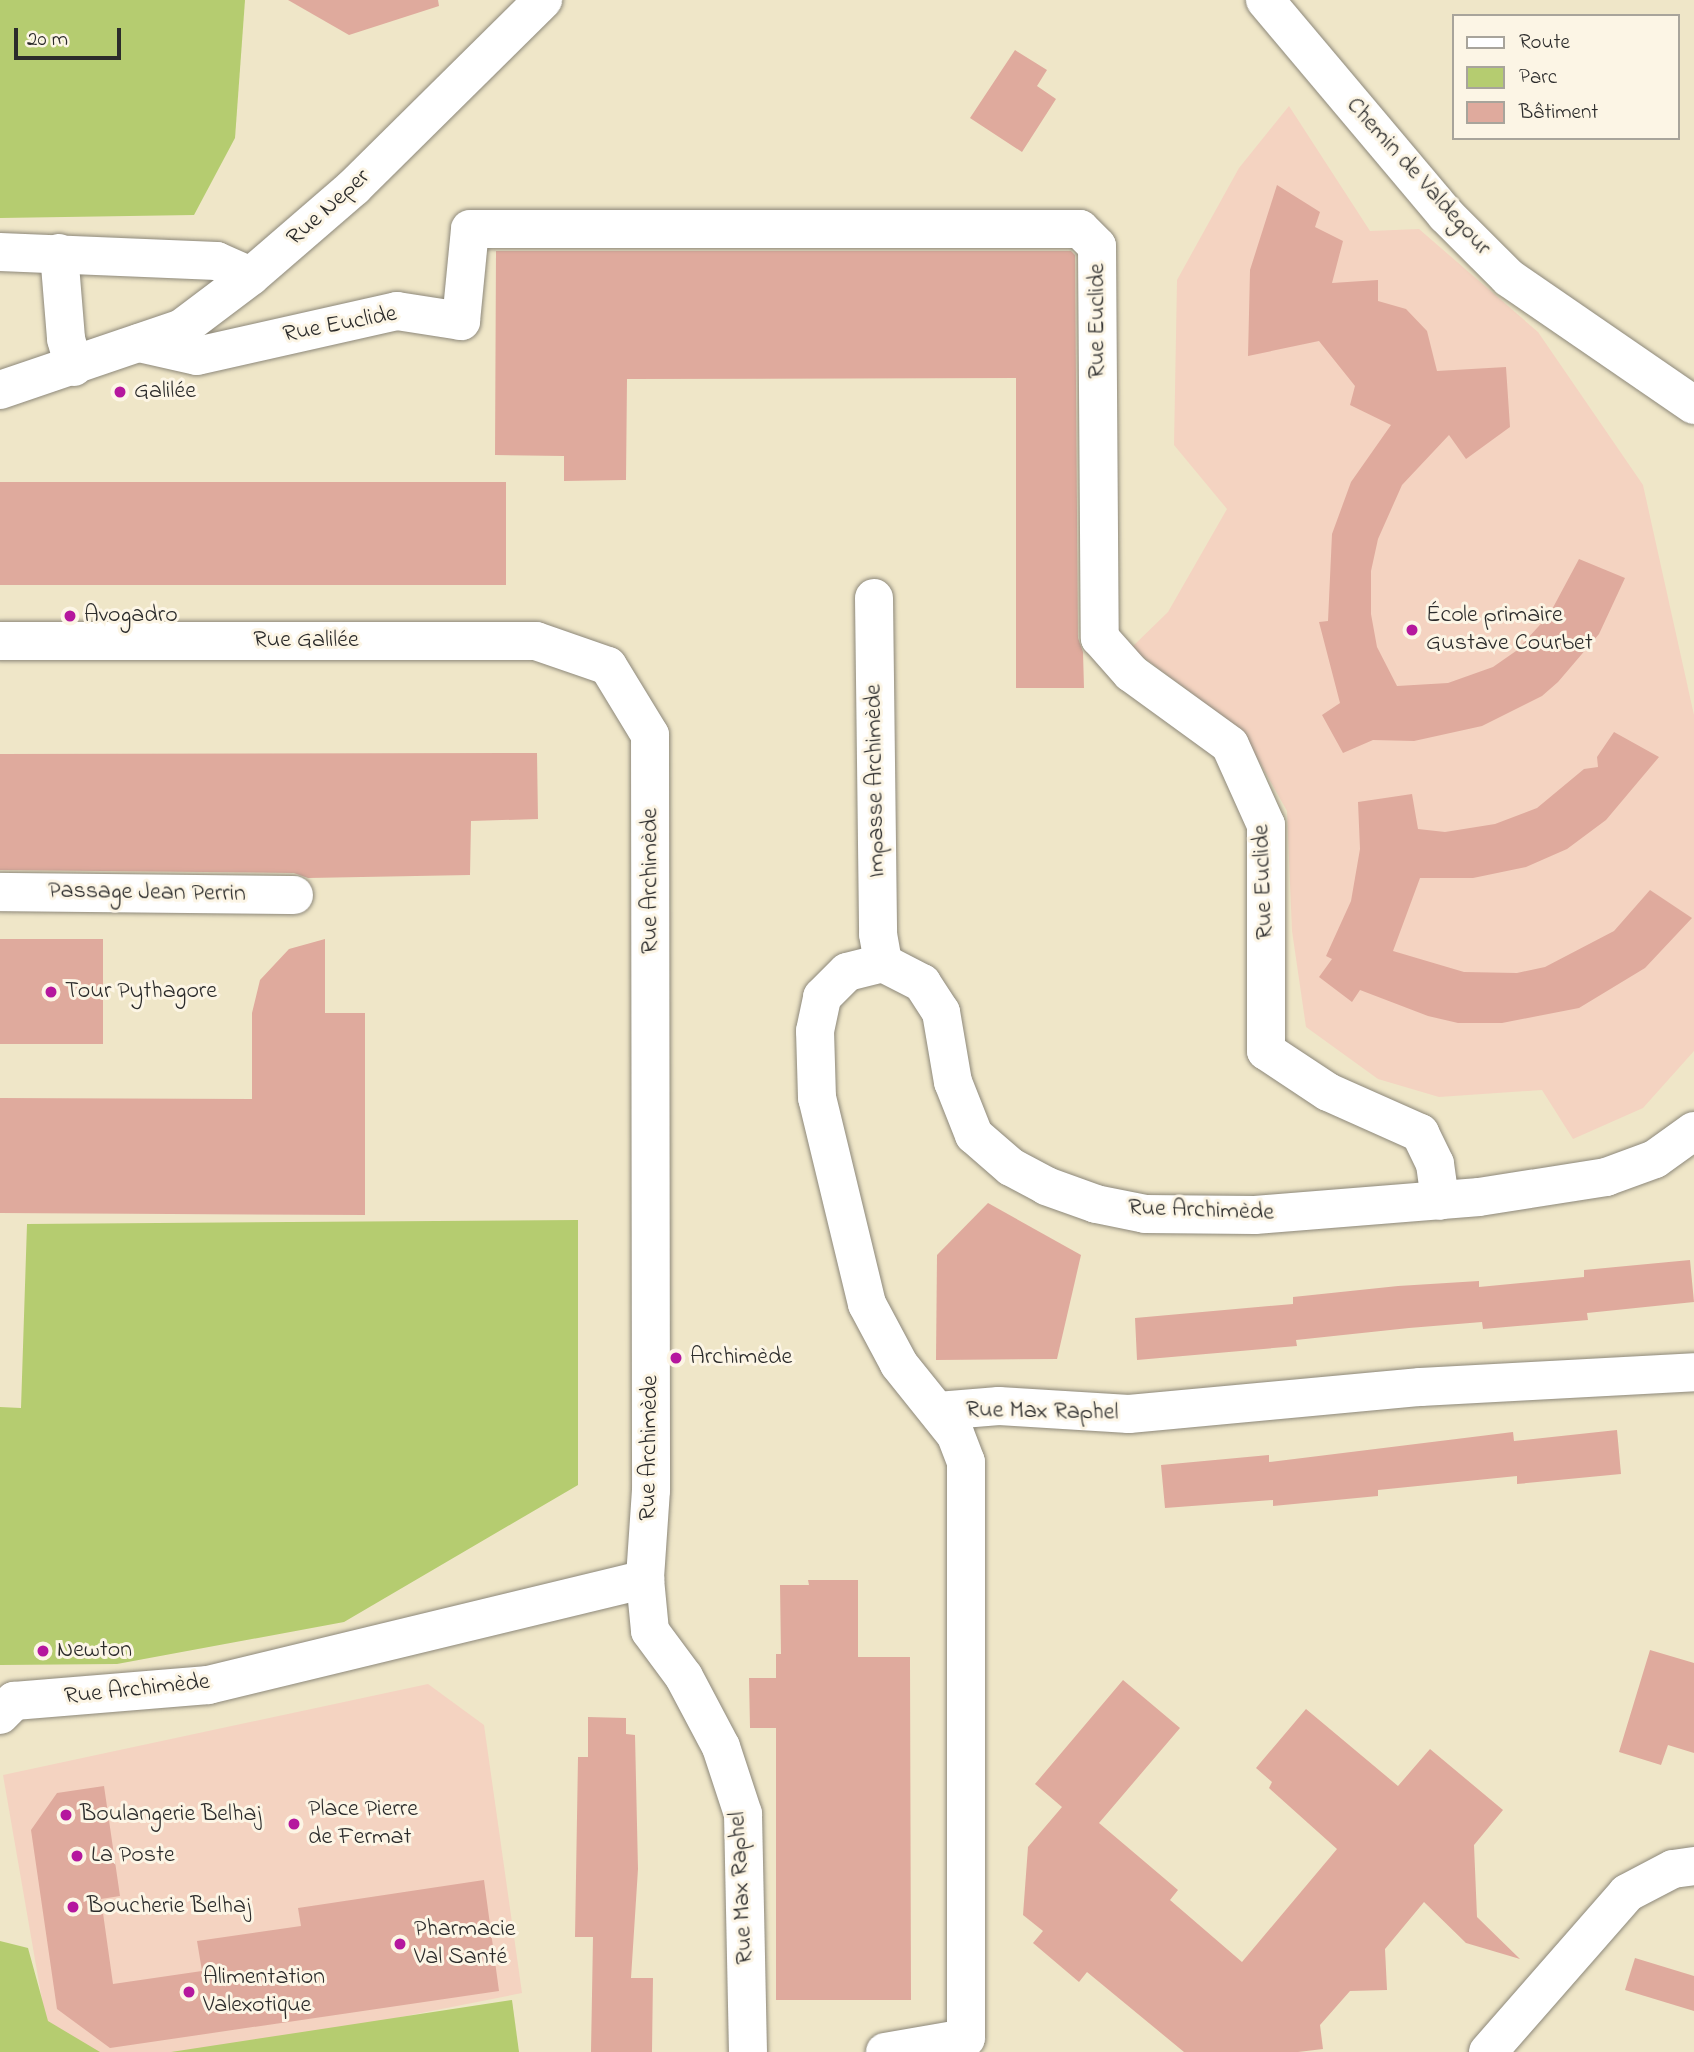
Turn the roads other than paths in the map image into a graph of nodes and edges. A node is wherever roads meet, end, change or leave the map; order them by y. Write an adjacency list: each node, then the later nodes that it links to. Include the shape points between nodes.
1 (543, 0): 5 (street, Rue Neper, via 411,133)
2 (1265, 0): 9 (street, Chemin de Valdegour, via 1446,215 1509,278)
3 (0, 252): 4 (street)
4 (59, 253): 5 (street, via 217,261); 7 (street, via 66,339)
5 (251, 276): 6 (street, via 182,328)
6 (139, 343): 7 (street); 17 (street, Rue Euclide, via 197,356 397,311 461,321 470,229 1080,229 1097,246 1100,638 1131,673 1230,746 1266,825 1266,1051 1328,1092 1420,1133 1435,1164)
7 (74, 367): 8 (street)
8 (0, 390)
9 (1694, 405)
10 (874, 598): 15 (street, Impasse Archimède, via 878,934)
11 (0, 641): 12 (street, Rue Galilée, via 536,641)
12 (608, 666): 20 (street, Rue Archimède, via 650,735 652,1490)
13 (0, 892): 14 (street, Passage Jean Perrin)
14 (295, 895)
15 (883, 963): 17 (street, Rue Archimède, via 922,983 941,1012 953,1082 974,1135 1011,1167 1046,1186 1096,1204 1145,1214 1255,1215); 19 (street, via 848,972 822,997 815,1031 817,1098 867,1304 899,1364)
16 (1694, 1131): 17 (street, Rue Archimède, via 1655,1159 1606,1177)
17 (1440, 1201)
18 (1694, 1372): 19 (street, Rue Max Raphel, via 1421,1387 1129,1414 999,1406)
19 (938, 1411): 23 (street, Rue Max Raphel, via 966,1462 967,2038)
20 (645, 1578): 21 (street, Rue Archimède, via 208,1685 14,1701); 24 (street, Rue Max Raphel, via 650,1631 684,1677 721,1747 743,1814)
21 (0, 1715)
22 (1694, 1866): 26 (street, via 1672,1869 1627,1893)
23 (951, 2046): 25 (street, Rue Max Raphel)
24 (748, 2052)
25 (885, 2052)
26 (1488, 2052)

